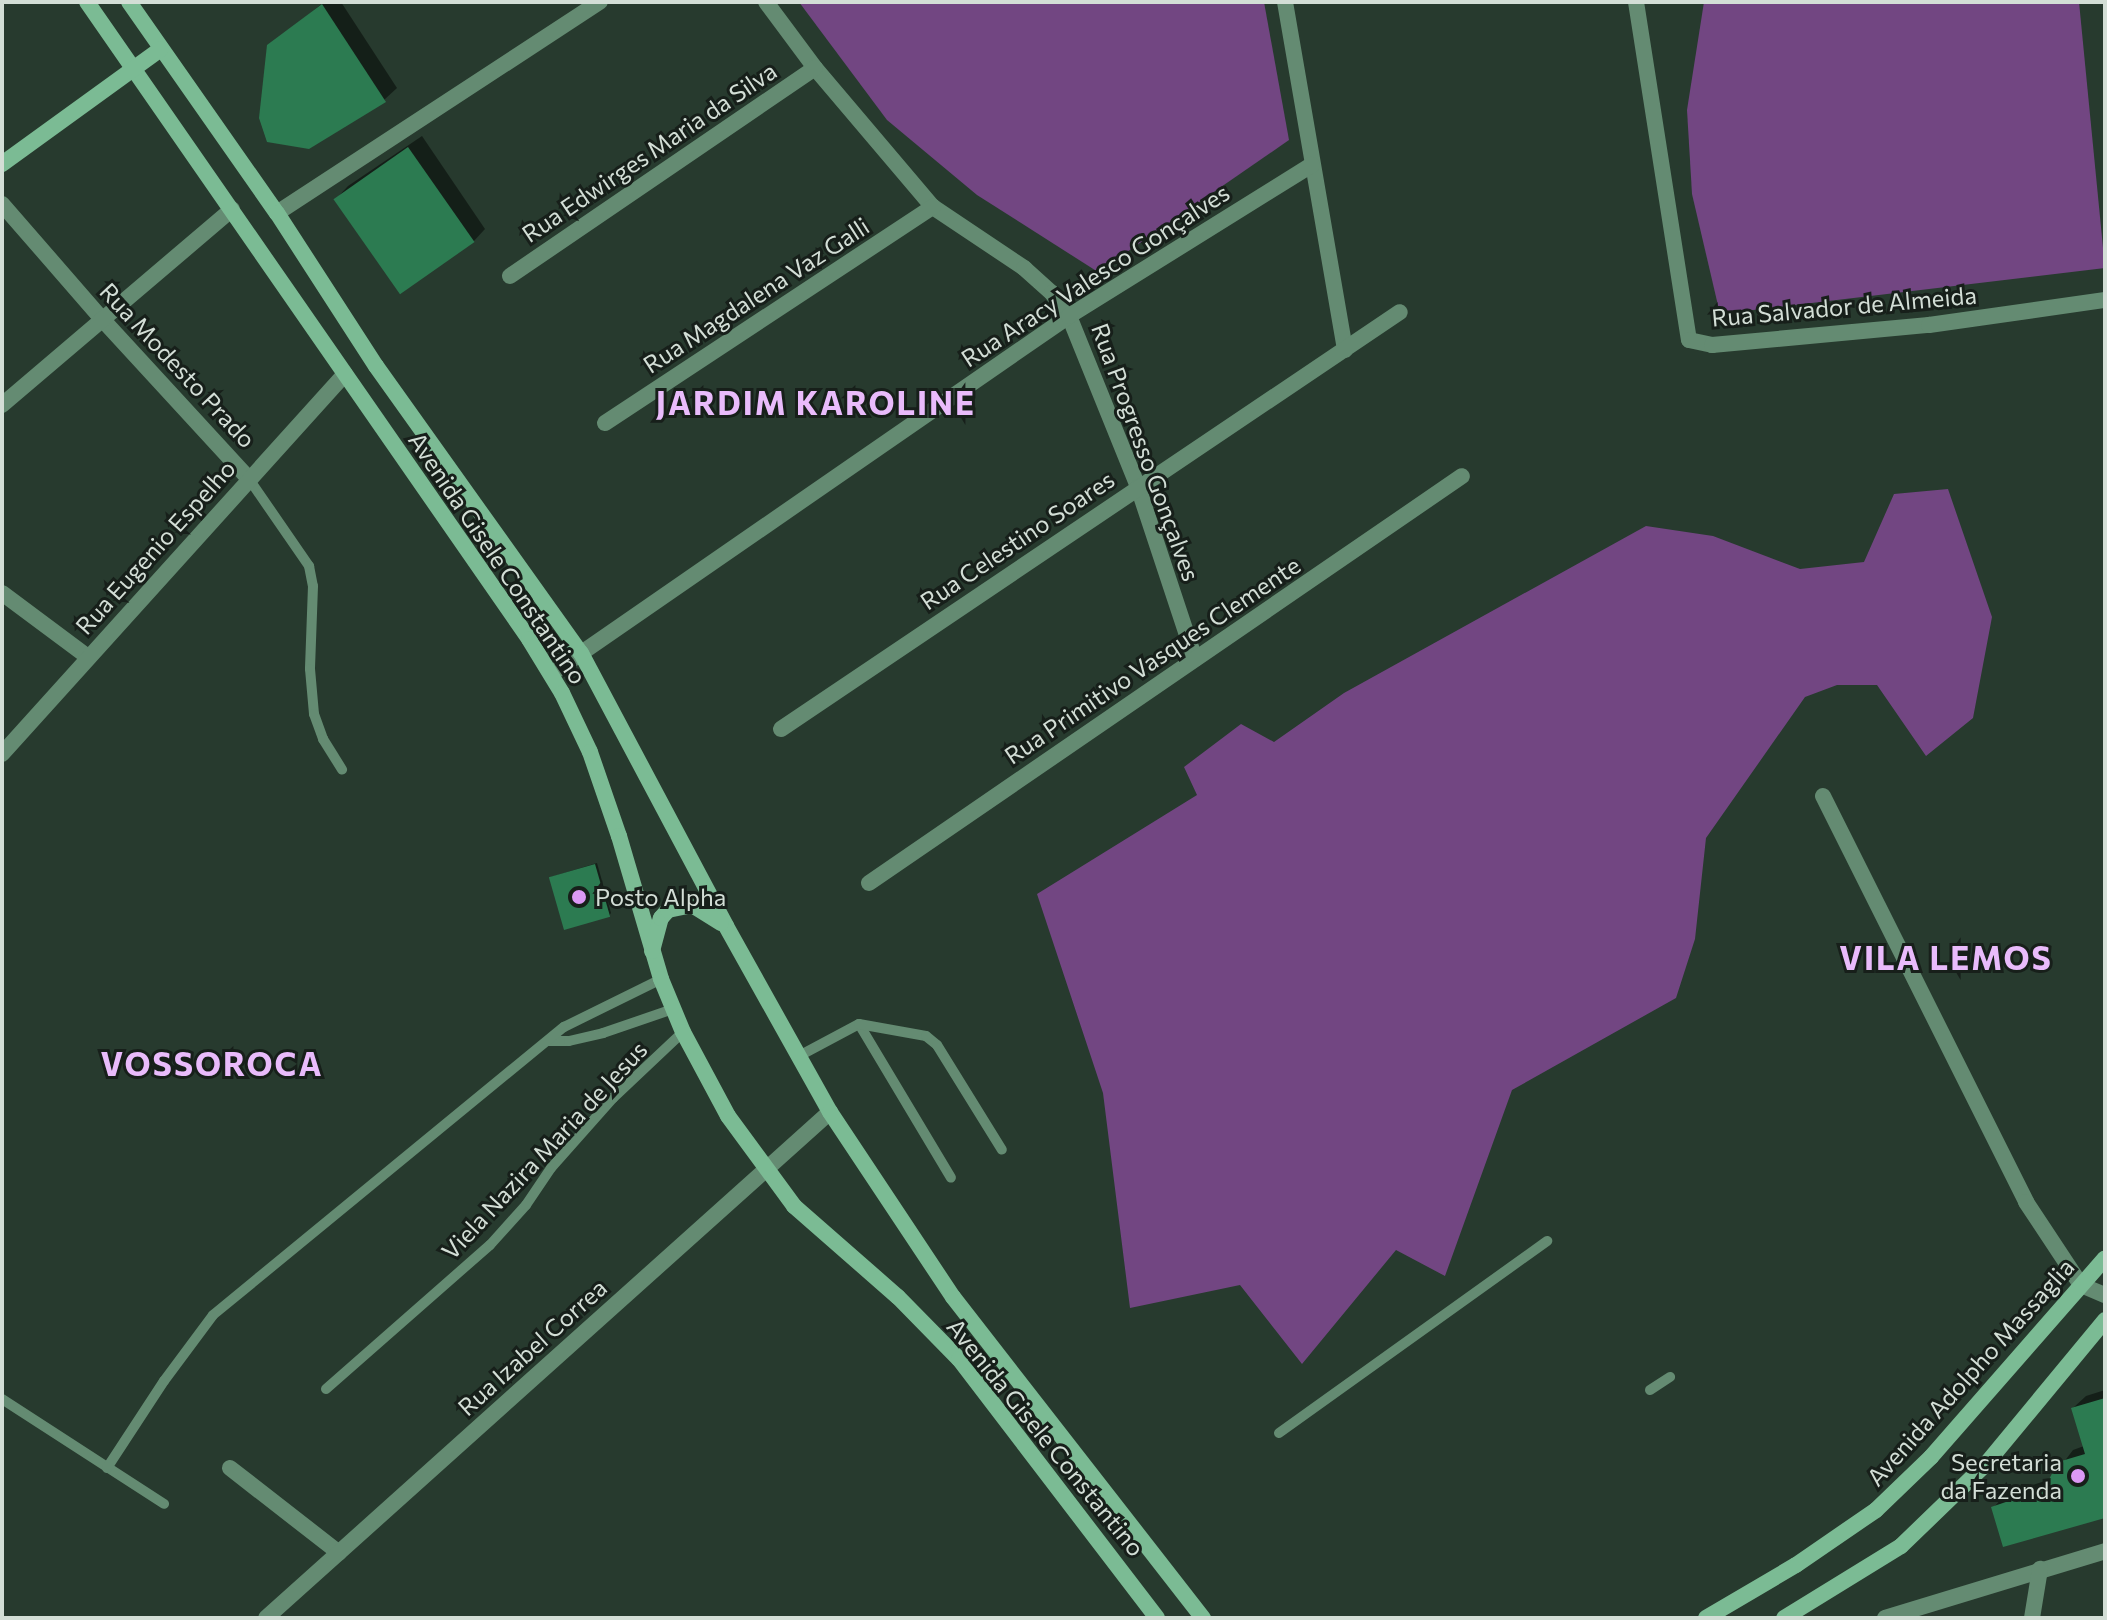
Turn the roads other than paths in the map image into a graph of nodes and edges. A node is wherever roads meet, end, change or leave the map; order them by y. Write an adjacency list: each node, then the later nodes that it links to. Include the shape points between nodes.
1 (87, 2): 8 (main road, Avenida Gisele Constantino)
2 (129, 2): 7 (main road, Avenida Gisele Constantino)
3 (600, 2): 15 (street)
4 (766, 2): 9 (street, Rua Progresso Gonçalves)
5 (1285, 2): 11 (street)
6 (1636, 2): 17 (street, Rua Salvador de Almeida, via 1689,340 1712,345 1929,325)
7 (161, 49): 8 (main road); 15 (main road, Avenida Gisele Constantino)
8 (132, 68): 10 (main road); 14 (main road, Avenida Gisele Constantino)
9 (815, 68): 13 (street, Rua Progresso Gonçalves); 16 (street, Rua Edwirges Maria da Silva)
10 (2, 164)
11 (1312, 165): 19 (street, Rua Aracy Valesco Gonçalves); 21 (street)
12 (2, 204): 20 (street, Rua Modesto Prado)
13 (933, 207): 19 (street, Rua Progresso Gonçalves, via 1024,268); 24 (street, Rua Magdalena Vaz Galli)
14 (232, 209): 20 (street); 22 (main road, Avenida Gisele Constantino)
15 (277, 213): 29 (main road, Avenida Gisele Constantino, via 376,366)
16 (510, 276)
17 (2105, 300)
18 (1400, 312): 21 (street, Rua Celestino Soares)
19 (1069, 316): 27 (street, Rua Progresso Gonçalves); 29 (street, Rua Aracy Valesco Gonçalves)
20 (102, 319): 23 (street); 26 (street, Rua Modesto Prado)
21 (1345, 350): 27 (street, Rua Celestino Soares)
22 (345, 374): 26 (street, Rua Eugenio Espelho); 32 (main road, Avenida Gisele Constantino)
23 (2, 405)
24 (605, 423)
25 (1462, 476): 31 (street, Rua Primitivo Vasques Clemente)
26 (249, 479): 30 (street, Rua Eugenio Espelho); 35 (lane, Rua Modesto Prado, via 309,566 314,714)
27 (1138, 487): 31 (street, Rua Progresso Gonçalves); 33 (street, Rua Celestino Soares)
28 (2, 593): 30 (street)
29 (581, 653): 32 (street, Rua Aracy Valesco Gonçalves); 38 (main road, Avenida Gisele Constantino)
30 (88, 657): 34 (street, Rua Eugenio Espelho)
31 (1195, 659): 37 (street, Rua Primitivo Vasques Clemente)
32 (551, 674): 39 (main road, Avenida Gisele Constantino, via 590,752)
33 (781, 729)
34 (2, 754)
35 (342, 769)
36 (1823, 796): 52 (street, via 2026,1202)
37 (869, 883)
38 (726, 926): 39 (main road, via 699,907 685,904 668,910); 45 (main road, Avenida Gisele Constantino)
39 (651, 954): 40 (main road, Avenida Gisele Constantino)
40 (661, 979): 41 (main road, Avenida Gisele Constantino); 44 (lane, via 564,1027)
41 (673, 1009): 43 (main road, Avenida Gisele Constantino); 44 (lane, via 603,1033)
42 (859, 1024): 45 (lane); 47 (lane, via 926,1036 937,1045); 49 (lane)
43 (683, 1032): 48 (main road, Avenida Gisele Constantino, via 728,1116); 56 (lane, Viela Nazira Maria de Jesus, via 613,1098 490,1245)
44 (548, 1041): 60 (lane, via 213,1315)
45 (799, 1056): 46 (main road, Avenida Gisele Constantino)
46 (830, 1112): 48 (street, Rua Izabel Correa); 68 (main road, Avenida Gisele Constantino, via 953,1297)
47 (1002, 1150)
48 (765, 1169): 64 (street, Rua Izabel Correa); 67 (main road, Avenida Gisele Constantino, via 794,1206 959,1359)
49 (951, 1178)
50 (1547, 1241): 59 (lane)
51 (2105, 1258): 52 (main road, Avenida Adolpho Massaglia)
52 (2081, 1285): 53 (street); 69 (main road, Avenida Adolpho Massaglia, via 1931,1457 1876,1510)
53 (2105, 1295)
54 (2105, 1320): 70 (main road, via 1986,1464 1901,1546)
55 (1670, 1377): 57 (lane)
56 (326, 1389)
57 (1650, 1390)
58 (2, 1399): 60 (lane)
59 (1279, 1433)
60 (107, 1468): 62 (lane)
61 (230, 1468): 64 (street)
62 (164, 1504)
63 (2105, 1551): 65 (street)
64 (339, 1553): 66 (street, Rua Izabel Correa)
65 (2040, 1569): 71 (street); 72 (street)
66 (266, 1618)
67 (1157, 1618)
68 (1203, 1618)
69 (1706, 1618)
70 (1784, 1618)
71 (1885, 1618)
72 (2032, 1618)

